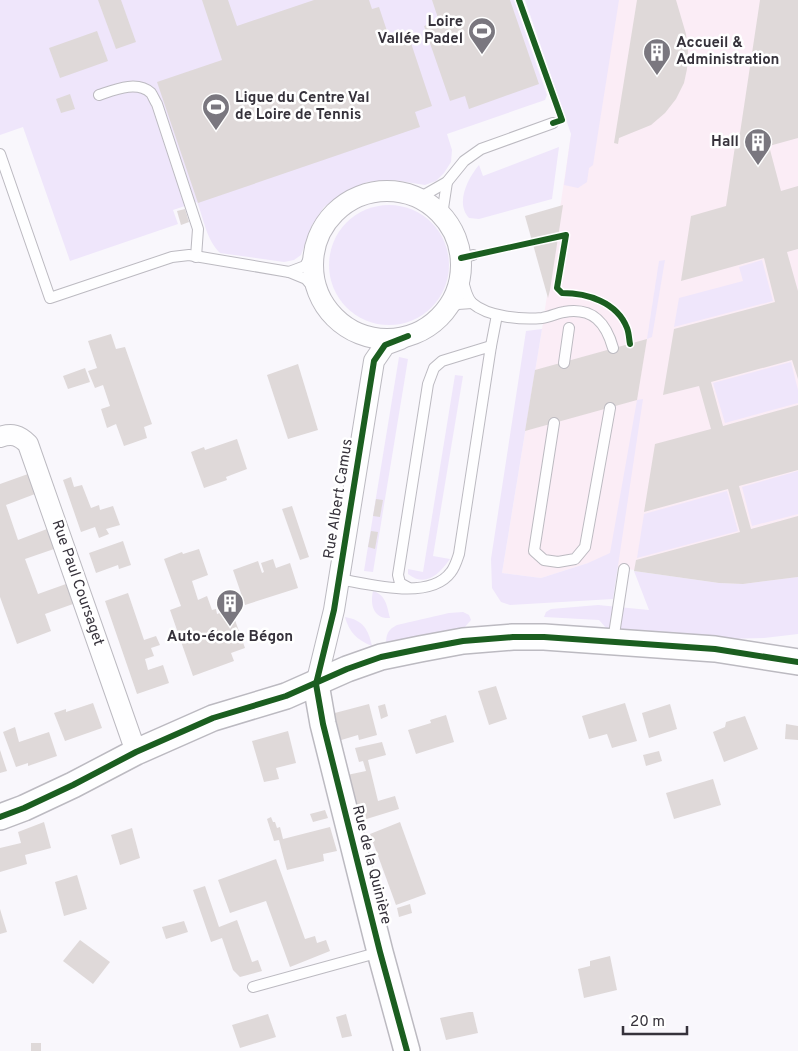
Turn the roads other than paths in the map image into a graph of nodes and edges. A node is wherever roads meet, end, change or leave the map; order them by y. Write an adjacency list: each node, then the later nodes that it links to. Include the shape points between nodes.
1 (99, 95): 8 (lane, via 124,87 151,93 198,229)
2 (553, 123): 4 (lane, via 481,149 464,161)
3 (0, 154): 8 (lane, via 50,298 172,257)
4 (447, 182): 5 (lane); 6 (lane)
5 (419, 198): 6 (street); 7 (street, via 397,192 375,192 354,199 336,212 322,229)
6 (442, 214): 9 (street, via 453,229)
7 (314, 250): 10 (lane, via 305,266); 11 (street, via 313,272)
8 (196, 257): 10 (lane)
9 (465, 261): 12 (lane, via 464,284); 13 (street, via 456,292)
10 (289, 272): 11 (lane, via 306,278)
11 (318, 293): 15 (street, via 329,311)
12 (472, 302): 13 (lane, via 458,304); 14 (lane)
13 (444, 312): 17 (street, via 428,327)
14 (497, 316): 18 (lane); 19 (lane, via 543,318 579,311 602,322)
15 (345, 326): 17 (street, via 364,335 385,339); 20 (street, via 364,341)
16 (569, 328): 21 (lane)
17 (408, 336): 20 (street, via 385,345)
18 (491, 346): 27 (lane, via 459,554 451,572 438,583 420,589); 27 (lane, via 442,361 434,368 428,384 398,575 400,583)
19 (613, 348)
20 (374, 361): 26 (street, Rue Albert Camus)
21 (564, 362)
22 (610, 408): 23 (lane, via 585,547 575,559 558,562 544,560 534,552)
23 (554, 423)
24 (0, 437): 33 (street, Rue Paul Coursaget, via 8,434 20,436 28,444)
25 (624, 570): 28 (lane)
26 (339, 579): 27 (lane); 32 (street, Rue Albert Camus)
27 (409, 588)
28 (613, 641): 30 (street); 32 (street, via 544,637 463,641 381,657)
29 (798, 645): 30 (street)
30 (715, 649): 31 (street)
31 (798, 662)
32 (316, 684): 33 (street, via 213,718); 35 (street, Rue de la Quinière)
33 (136, 752): 34 (street, via 73,785)
34 (0, 817)
35 (380, 952): 36 (lane); 37 (street, Rue de la Quinière)
36 (253, 988)
37 (408, 1051)

